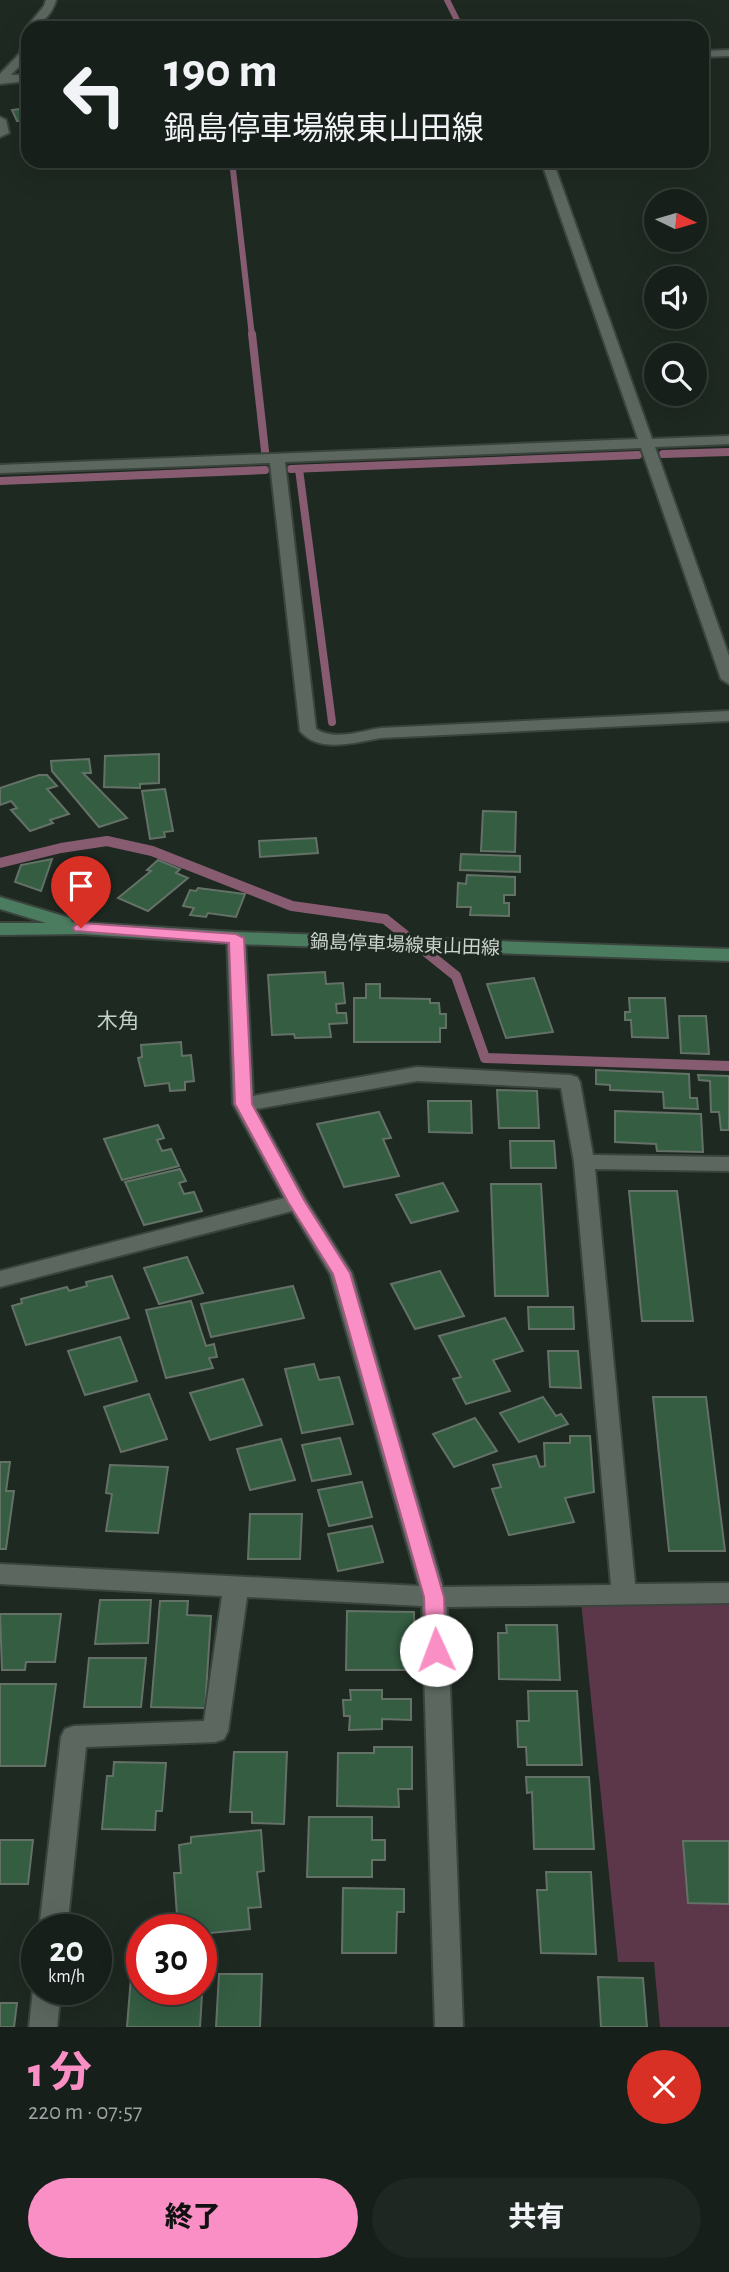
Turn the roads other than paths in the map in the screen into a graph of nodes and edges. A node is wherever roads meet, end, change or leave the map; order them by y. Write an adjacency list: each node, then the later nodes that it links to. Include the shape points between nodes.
1 (51, 0): 2 (street)
2 (37, 21)
3 (729, 53): 4 (street)
4 (709, 54)
5 (21, 58): 7 (street)
6 (21, 79): 7 (street)
7 (2, 80)
8 (0, 120): 9 (street)
9 (0, 134)
10 (549, 168): 12 (street)
11 (729, 440): 12 (street)
12 (647, 443): 13 (street); 15 (street)
13 (277, 458): 14 (street); 16 (street, via 308,731 315,738)
14 (0, 470)
15 (729, 679)
16 (729, 716)
17 (0, 903): 18 (main road, 鍋島停車場線東山田線)
18 (81, 928): 19 (main road, 鍋島停車場線東山田線); 20 (main road, 鍋島停車場線東山田線)
19 (0, 929)
20 (236, 938): 21 (main road, 鍋島停車場線東山田線); 22 (street)
21 (729, 955)
22 (243, 1104): 23 (street, via 417,1074 570,1082); 25 (street)
23 (584, 1162): 24 (street); 29 (street)
24 (729, 1164)
25 (297, 1202): 26 (street); 31 (street, via 341,1273)
26 (0, 1279)
27 (0, 1574): 28 (street)
28 (236, 1586): 31 (street); 32 (street, via 215,1731 74,1737)
29 (624, 1593): 30 (street); 31 (street)
30 (729, 1593)
31 (434, 1597): 35 (street)
32 (56, 1914)
33 (45, 2005): 34 (street)
34 (43, 2027)
35 (449, 2027)

